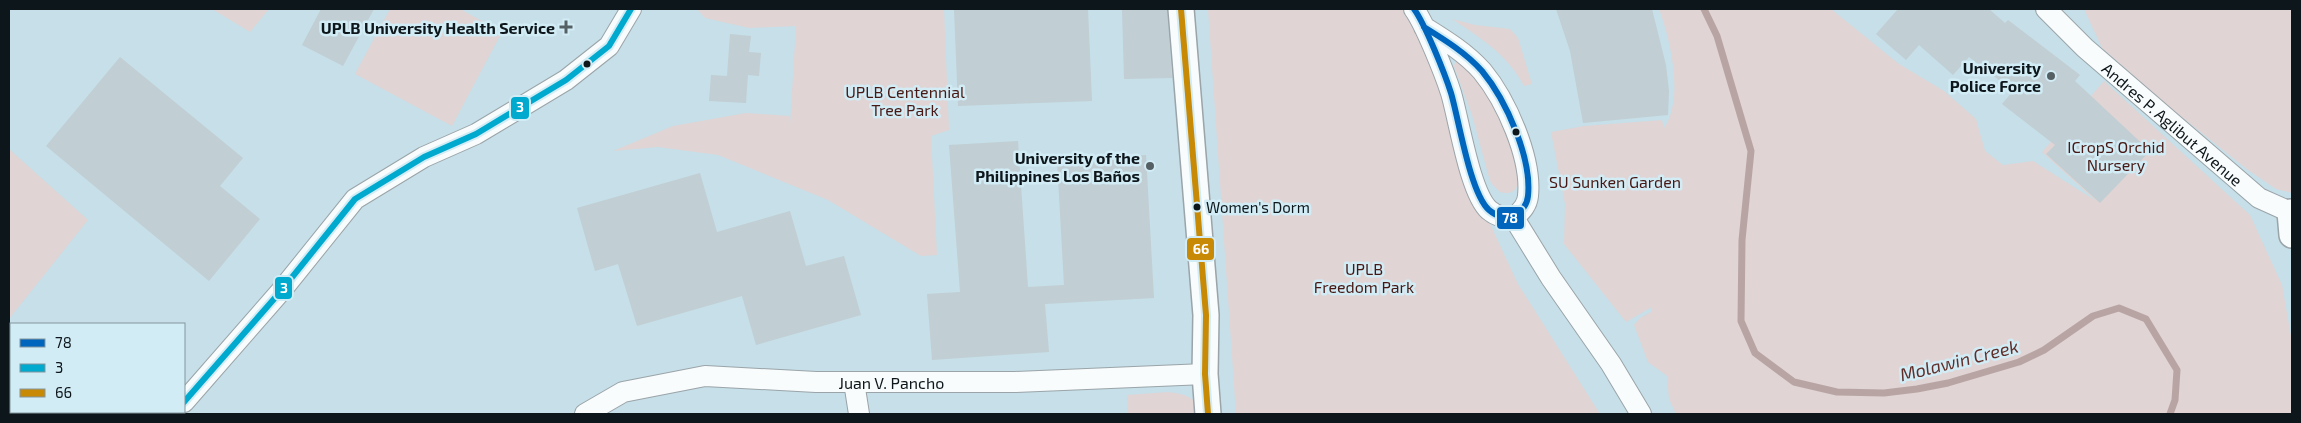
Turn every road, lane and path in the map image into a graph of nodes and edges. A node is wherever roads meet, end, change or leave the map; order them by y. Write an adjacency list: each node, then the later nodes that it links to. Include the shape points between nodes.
1 (631, 9): 10 (street, via 609,46 566,80 476,134 424,158 356,199 275,299)
2 (1182, 9): 8 (street, via 1206,315)
3 (1414, 9): 5 (street)
4 (2046, 9): 7 (street, Andres P. Aglibut Avenue, via 2085,48 2259,198)
5 (1424, 27): 6 (street, via 1451,91 1476,187 1488,209 1502,218); 6 (street, via 1449,42 1482,71 1517,132 1528,175 1528,197)
6 (1514, 218): 14 (street)
7 (2291, 220)
8 (1205, 374): 9 (street, Juan V. Pancho, via 1014,382); 13 (street)
9 (854, 382): 11 (street, Juan V. Pancho, via 705,376 623,392); 12 (street)
10 (185, 401)
11 (585, 414)
12 (859, 414)
13 (1208, 414)
14 (1641, 414)

